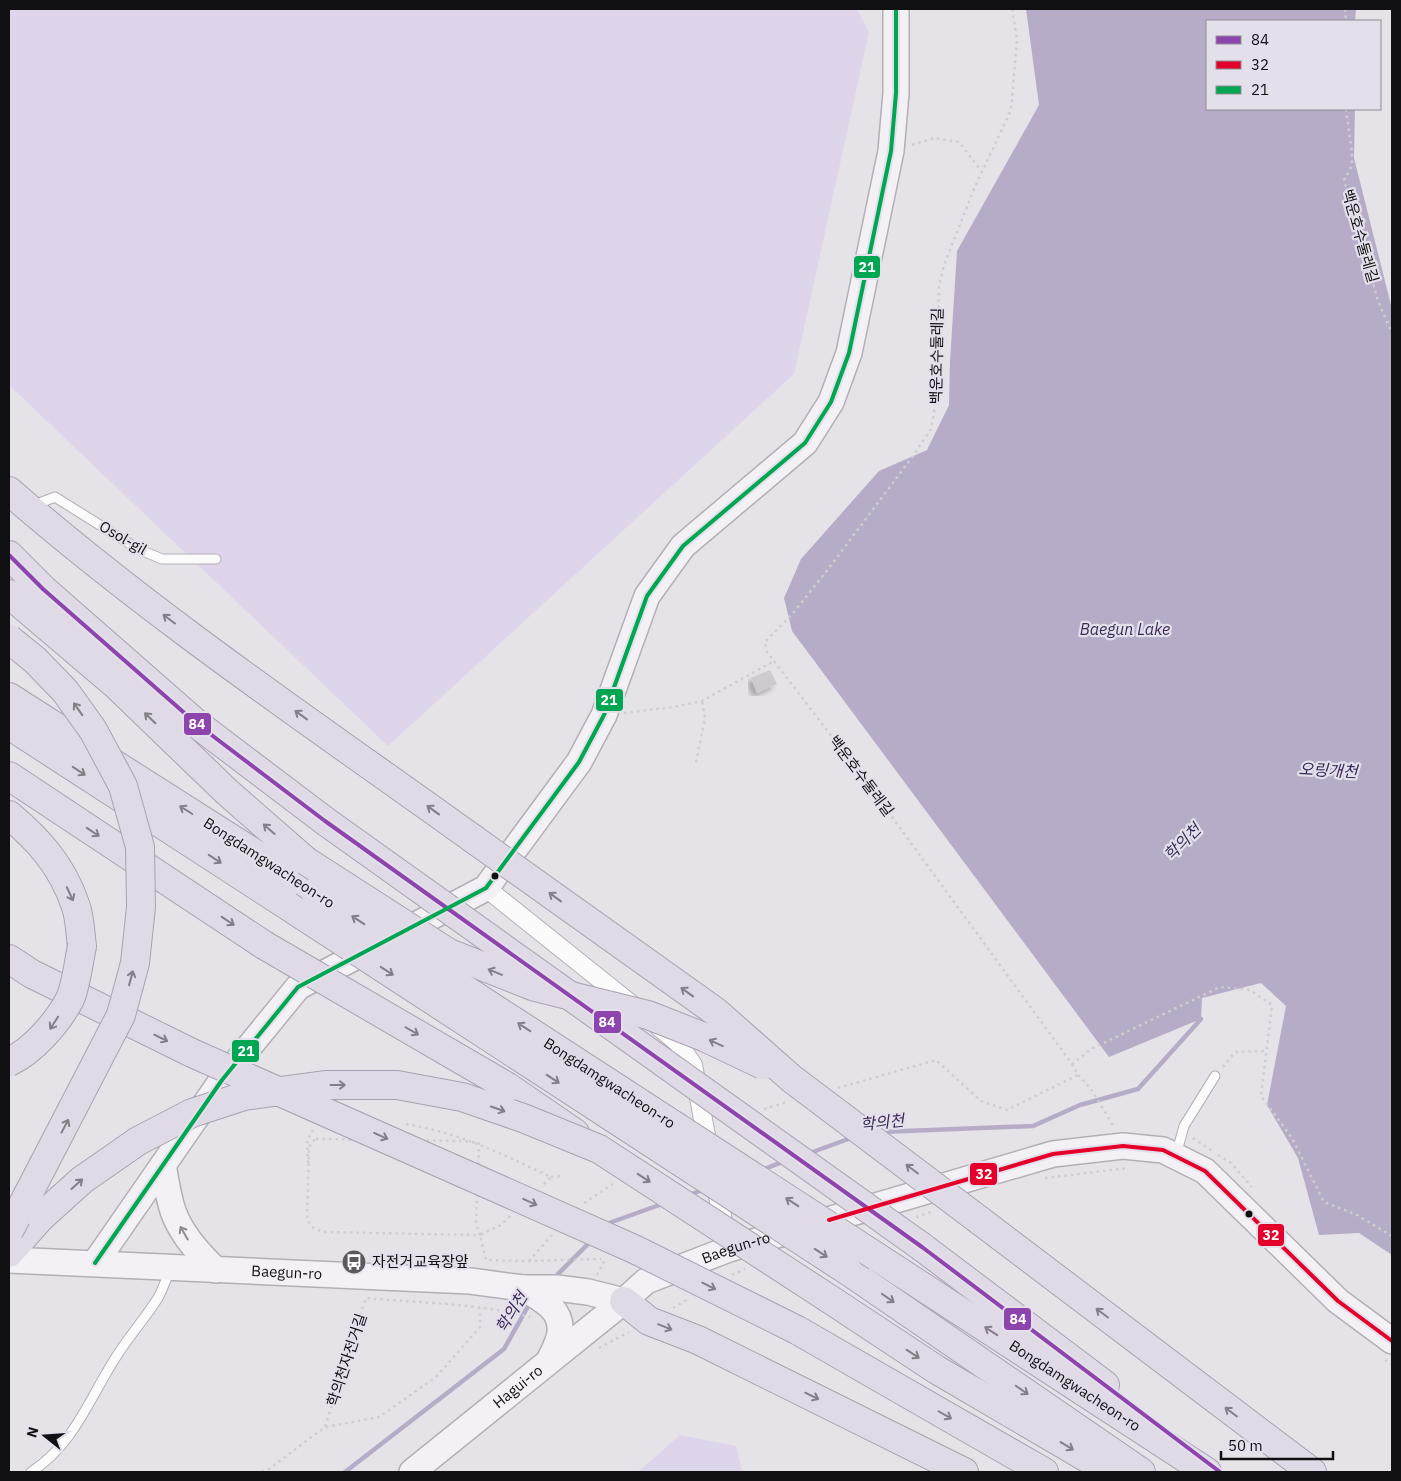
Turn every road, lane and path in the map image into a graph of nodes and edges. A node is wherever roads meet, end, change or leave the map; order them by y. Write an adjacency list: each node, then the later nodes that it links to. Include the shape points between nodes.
1 (896, 9): 4 (street, via 896,93)
2 (1012, 9): 5 (path, 백운호수둘레길, via 1016,39 1011,110)
3 (1346, 110): 6 (path, 백운호수둘레길, via 1352,166 1344,180 1378,301)
4 (890, 151): 5 (path, via 934,138 959,142); 16 (street, via 849,353 831,402 806,443 683,546 647,596)
5 (982, 172): 13 (path, 백운호수둘레길, via 951,245 939,287 937,395 931,429 829,568 765,642 766,652)
6 (1392, 333)
7 (9, 491): 29 (highway, one-way to 7, bridge, via 716,1012 200,642 60,536)
8 (37, 504): 10 (lane, Osol-gil, via 55,497 138,549 162,559)
9 (9, 555): 63 (highway, Bongdamgwacheon-ro, bridge, via 43,589 197,724 325,821 922,1247)
10 (216, 559)
11 (12, 595): 29 (highway, one-way to 11, bridge, via 648,1015 535,988 449,953 306,861 227,792 115,684)
12 (9, 639): 38 (highway, one-way to 12, bridge, via 121,1014 135,963 141,907 140,846 122,786 93,730 66,691)
13 (774, 661): 15 (path); 26 (path, 백운호수둘레길)
14 (9, 697): 62 (highway, Bongdamgwacheon-ro, one-way to 14, bridge)
15 (702, 701): 16 (path, via 673,708); 18 (path, via 704,718)
16 (604, 715): 21 (street, via 578,762)
17 (9, 725): 61 (highway, Bongdamgwacheon-ro, one-way to 61, bridge, via 848,1270)
18 (696, 762)
19 (9, 776): 31 (highway, one-way to 31, bridge, via 264,945 508,1088)
20 (9, 815): 25 (highway, one-way to 25, bridge, via 32,834 59,868 76,905 82,946 70,998 49,1030)
21 (486, 888): 34 (street, via 298,987 222,1080); 40 (street, via 678,1042 693,1065)
22 (9, 959): 59 (highway, one-way to 59, bridge, via 32,974 192,1053 634,1249 797,1330)
23 (1266, 1050): 26 (path, via 1272,1005 1250,990 1220,988 1091,1049); 28 (path, via 1235,1052); 39 (path, via 1261,1096 1292,1138 1324,1202 1357,1215)
24 (936, 1060): 27 (path, via 981,1101 1007,1110)
25 (9, 1062)
26 (1073, 1063): 27 (path, 백운호수둘레길)
27 (1078, 1075): 30 (path, 백운호수둘레길, via 1091,1089)
28 (1215, 1076): 32 (lane, via 1184,1126)
29 (792, 1078): 64 (highway, one-way to 29, bridge)
30 (1115, 1129)
31 (599, 1149): 41 (highway, one-way to 31, bridge, via 82,1180 138,1140 192,1113 244,1096 325,1085 397,1085 462,1097); 60 (highway, one-way to 60, bridge, via 937,1370)
32 (1176, 1156): 40 (street, Baegun-ro, via 1162,1150 1123,1146 1054,1154); 52 (street, Baegun-ro, via 1205,1171 1338,1301)
33 (308, 1163): 37 (path, via 307,1219 312,1227 322,1232 480,1236)
34 (163, 1165): 45 (street); 47 (street, one-way to 34, via 198,1254 185,1235 173,1211)
35 (562, 1176): 36 (path)
36 (551, 1177)
37 (476, 1224)
38 (9, 1231)
39 (1392, 1236)
40 (729, 1249): 49 (street, Baegun-ro, via 646,1281)
41 (9, 1253)
42 (587, 1259): 44 (path)
43 (9, 1260): 45 (street, Baegun-ro)
44 (486, 1260)
45 (94, 1263): 46 (street, Baegun-ro)
46 (172, 1268): 47 (street, Baegun-ro); 55 (lane, via 158,1297 117,1355 64,1444)
47 (216, 1270): 48 (street, Baegun-ro, via 470,1281 523,1288)
48 (555, 1299): 49 (street, Baegun-ro, via 588,1292); 53 (street, via 560,1331)
49 (624, 1301): 53 (street, Hagui-ro); 58 (highway, one-way to 58, via 649,1321 698,1340)
50 (480, 1308): 51 (path); 54 (path, via 480,1327 436,1377 379,1417); 54 (path, 학의천자전거길, via 366,1298)
51 (514, 1313)
52 (1392, 1341)
53 (550, 1361): 57 (street, Hagui-ro)
54 (325, 1427): 56 (path, 학의천자전거길)
55 (31, 1472)
56 (262, 1472)
57 (412, 1472)
58 (964, 1472)
59 (1044, 1472)
60 (1111, 1472)
61 (1141, 1472)
62 (1208, 1472)
63 (1220, 1472)
64 (1312, 1472)

